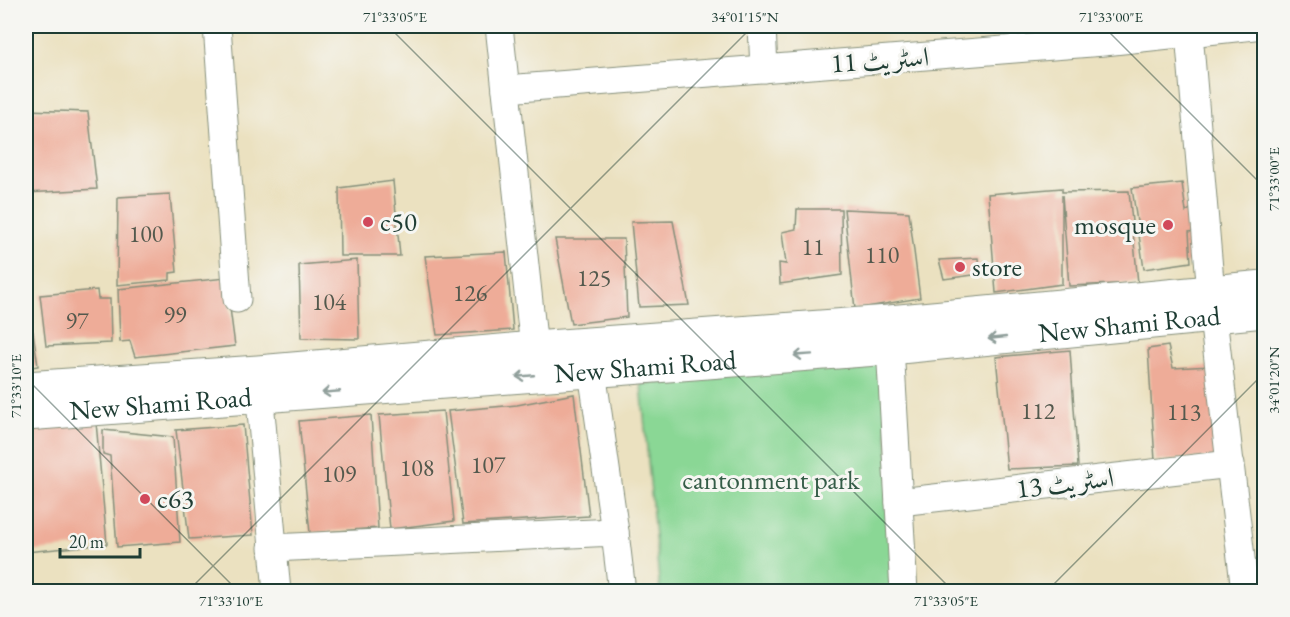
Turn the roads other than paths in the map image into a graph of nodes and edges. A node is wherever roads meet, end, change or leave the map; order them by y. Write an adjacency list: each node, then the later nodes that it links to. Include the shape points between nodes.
1 (217, 26): 9 (street)
2 (500, 26): 7 (street)
3 (762, 26): 6 (street)
4 (1254, 26): 5 (street, اسٹریٹ 11)
5 (1189, 33): 6 (street, اسٹریٹ 11); 10 (street)
6 (764, 69): 7 (street, اسٹریٹ 11)
7 (506, 89): 13 (street)
8 (1264, 287): 10 (street, New Shami Road)
9 (237, 299)
10 (1213, 305): 11 (street, New Shami Road); 12 (street, New Shami Road); 18 (street)
11 (1264, 311)
12 (889, 335): 14 (street, New Shami Road); 19 (street)
13 (534, 348): 14 (street, New Shami Road); 15 (street, New Shami Road)
14 (592, 357): 15 (street, New Shami Road, one-way to 15); 20 (street)
15 (259, 385): 16 (street, New Shami Road); 17 (street, New Shami Road); 21 (street)
16 (26, 388)
17 (26, 414)
18 (1231, 464): 19 (street, اسٹریٹ 13); 22 (street)
19 (899, 502): 25 (street)
20 (615, 532): 21 (street); 24 (street)
21 (272, 548): 23 (street)
22 (1251, 575)
23 (277, 591)
24 (622, 591)
25 (904, 591)

